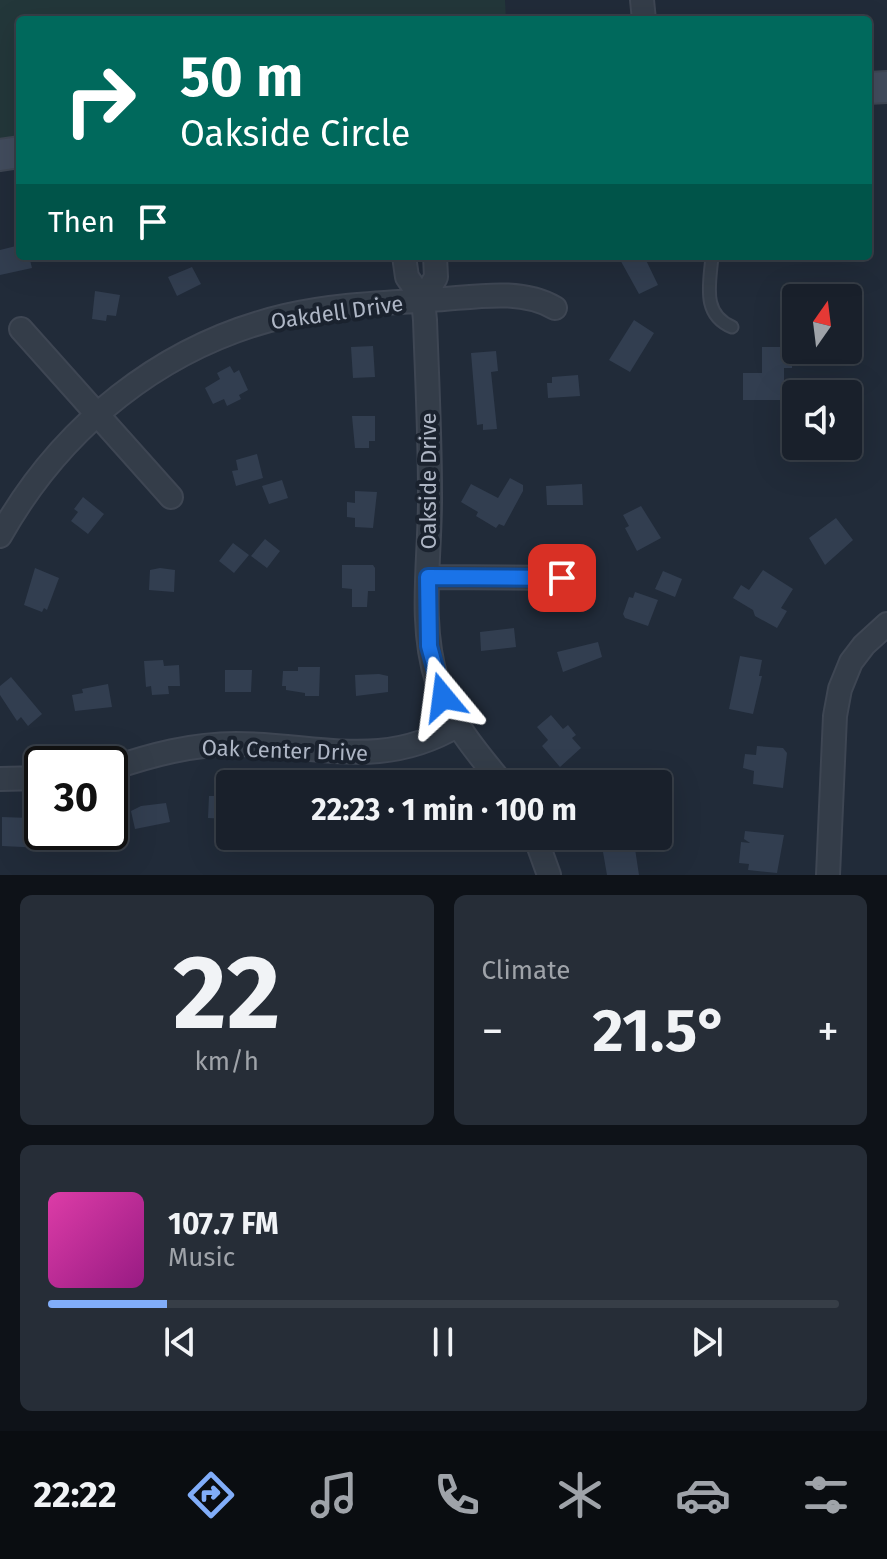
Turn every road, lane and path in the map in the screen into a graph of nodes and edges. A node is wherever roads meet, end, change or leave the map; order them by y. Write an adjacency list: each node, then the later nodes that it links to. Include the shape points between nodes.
1 (405, 260): 4 (street, Oakside Drive, via 407,277)
2 (435, 260): 4 (street, Oakside Drive, via 436,277)
3 (712, 260): 6 (lane, via 711,308)
4 (423, 300): 5 (street, Oakdell Drive, via 517,296); 8 (street, Oakdell Drive, via 288,315 247,326 177,356); 11 (street, Oakside Drive)
5 (555, 308)
6 (732, 327)
7 (21, 329): 8 (street)
8 (97, 414): 9 (street); 10 (street, Oakdell Drive, via 44,469)
9 (171, 497)
10 (0, 536)
11 (428, 577): 12 (street); 14 (street, Oakside Drive, via 429,646 443,697)
12 (562, 578)
13 (887, 624): 21 (street, via 851,662 840,689)
14 (458, 725): 15 (street, Oak Center Drive, via 396,751 370,754 235,744 156,754); 16 (street, Oakside Drive)
15 (128, 763)
16 (492, 770)
17 (24, 778): 18 (street)
18 (0, 779)
19 (540, 850): 20 (street)
20 (549, 875)
21 (828, 875)

